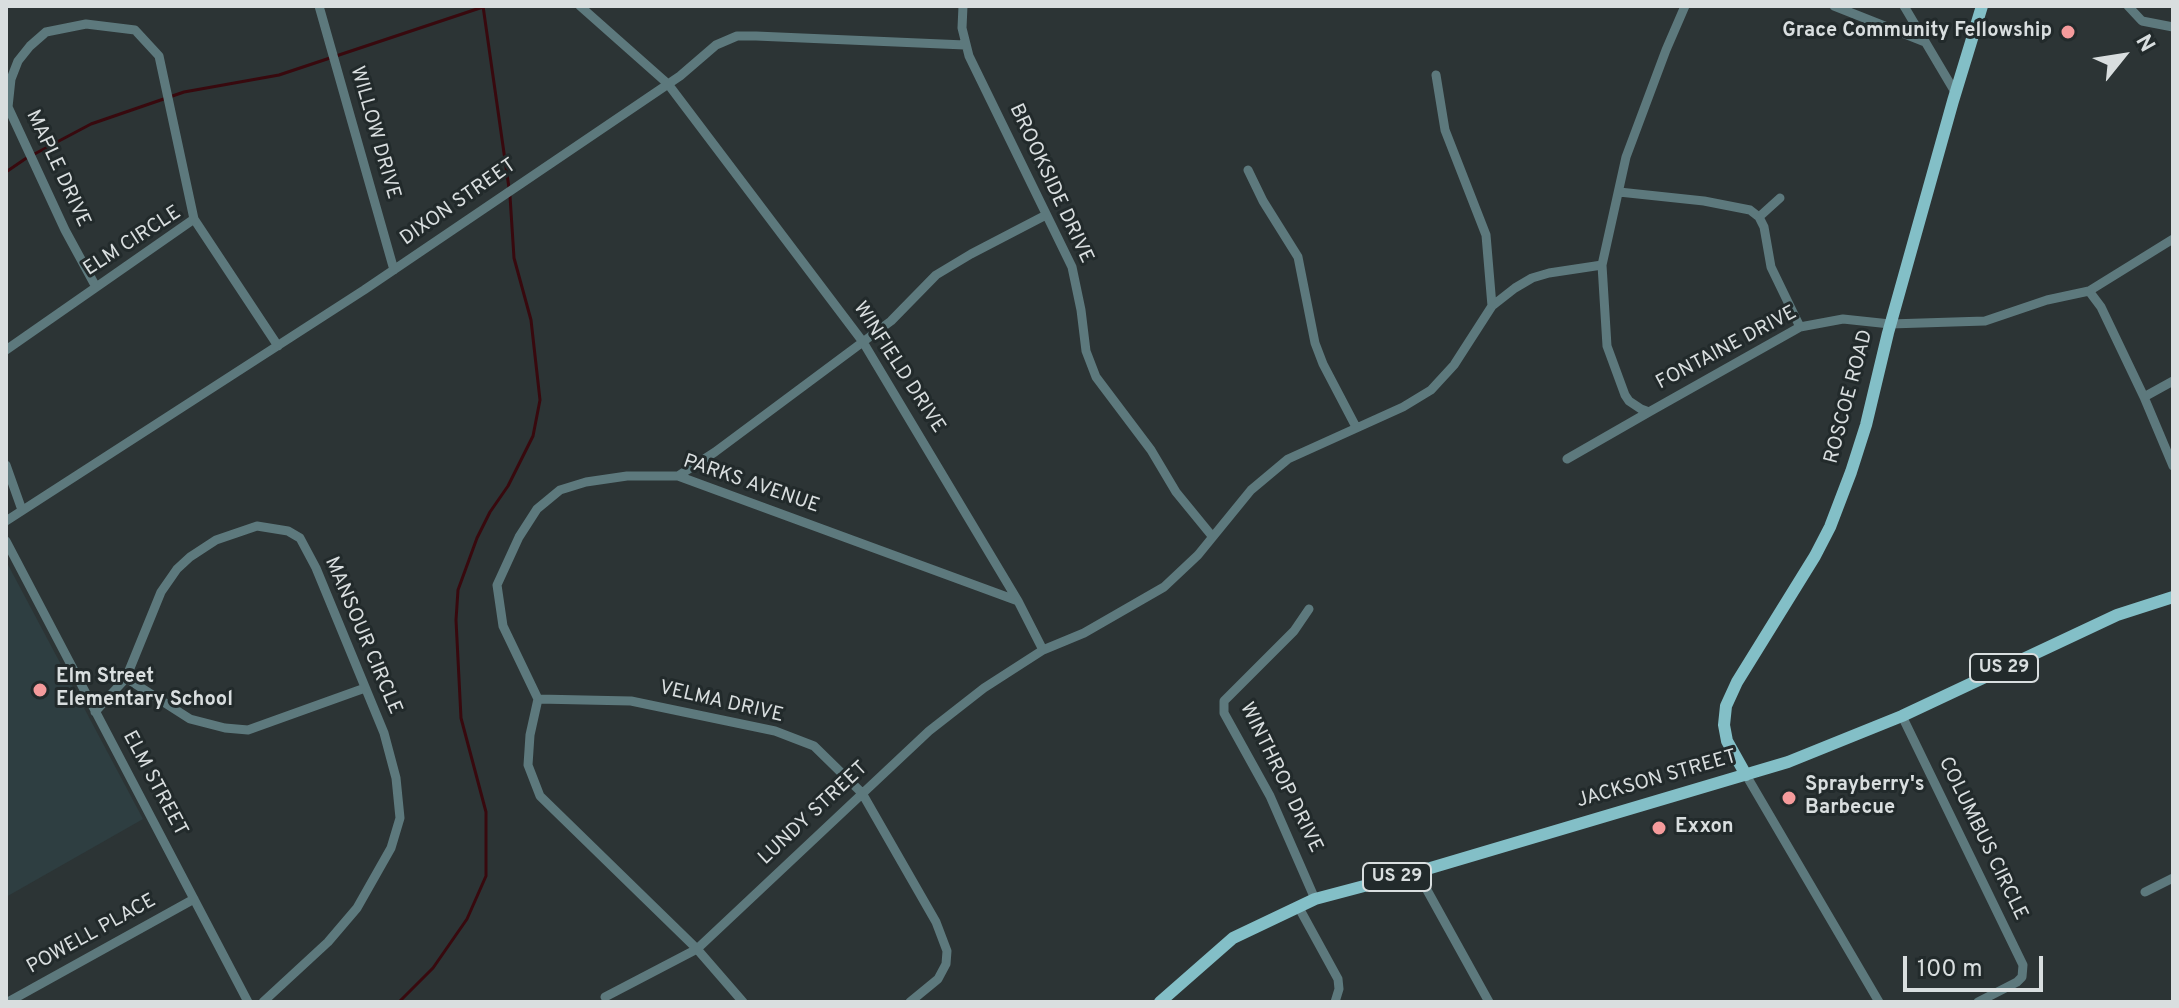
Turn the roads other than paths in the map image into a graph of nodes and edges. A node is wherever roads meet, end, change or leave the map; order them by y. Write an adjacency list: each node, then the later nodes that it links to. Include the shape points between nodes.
1 (319, 6): 23 (street, WILLOW DRIVE)
2 (580, 6): 13 (street)
3 (963, 6): 11 (street, BROOKSIDE DRIVE)
4 (1685, 6): 16 (street, FONTAINE DRIVE, via 1626,157)
5 (1834, 6): 10 (street)
6 (1904, 6): 10 (street)
7 (1982, 6): 14 (main road, ROSCOE ROAD)
8 (2128, 6): 9 (street, via 2142,21)
9 (2173, 27)
10 (1925, 42): 14 (street)
11 (965, 45): 13 (street, DIXON STREET, via 737,36 716,45); 18 (street, BROOKSIDE DRIVE)
12 (1436, 75): 26 (street, via 1445,130 1486,235)
13 (668, 84): 23 (street, DIXON STREET); 29 (street, WINFIELD DRIVE)
14 (1955, 92): 27 (main road, ROSCOE ROAD)
15 (1248, 170): 35 (street, via 1298,257 1315,343)
16 (1619, 192): 19 (street, via 1741,206); 22 (street, FONTAINE DRIVE)
17 (1780, 198): 19 (street)
18 (1046, 215): 29 (street, via 936,275); 42 (street, BROOKSIDE DRIVE, via 1072,267 1086,351 1096,377)
19 (1759, 217): 28 (street, via 1771,267)
20 (194, 219): 24 (street, ELM CIRCLE); 24 (street, MAPLE DRIVE, via 159,56 135,30 86,24 46,32 18,61 8,107); 30 (street, ELM CIRCLE)
21 (2173, 239): 25 (street, FONTAINE DRIVE)
22 (1602, 265): 26 (street, via 1532,278); 34 (street, FONTAINE DRIVE, via 1607,346 1625,395)
23 (394, 270): 30 (street, DIXON STREET)
24 (96, 287): 31 (street, ELM CIRCLE)
25 (2089, 291): 27 (street, FONTAINE DRIVE, via 1985,321); 33 (street)
26 (1492, 306): 35 (street, LUNDY STREET, via 1431,390)
27 (1890, 324): 28 (street, FONTAINE DRIVE, via 1843,319); 53 (main road, ROSCOE ROAD, via 1866,425 1830,527 1726,706 1727,741)
28 (1800, 327): 34 (street, FONTAINE DRIVE)
29 (863, 342): 39 (street); 45 (street, WINFIELD DRIVE)
30 (278, 346): 40 (street, DIXON STREET)
31 (6, 350)
32 (2173, 381): 33 (street)
33 (2144, 397): 38 (street)
34 (1649, 412): 36 (street)
35 (1356, 427): 42 (street, LUNDY STREET, via 1288,459 1251,490)
36 (1567, 459)
37 (6, 465): 40 (street)
38 (2173, 466)
39 (678, 476): 45 (street, PARKS AVENUE); 50 (street, PARKS AVENUE, via 627,476 560,490 537,509 519,537 497,585 503,626)
40 (22, 510): 41 (street, DIXON STREET)
41 (6, 521)
42 (1212, 536): 47 (street, LUNDY STREET, via 1164,587)
43 (6, 541): 51 (street, ELM STREET)
44 (2173, 597): 52 (main road, JACKSON STREET / US 29, via 2117,615)
45 (1018, 601): 47 (street, WINFIELD DRIVE)
46 (1309, 609): 59 (street, WINTHROP DRIVE, via 1224,701 1224,713 1270,796)
47 (1043, 650): 54 (street, LUNDY STREET, via 929,731)
48 (126, 678): 49 (street, via 190,719 248,730); 49 (street, MANSOUR CIRCLE, via 161,592 177,569 209,544 257,526 300,538); 51 (street, MANSOUR CIRCLE)
49 (365, 688): 65 (street, MANSOUR CIRCLE, via 396,778 400,818 391,848 357,908)
50 (538, 699): 54 (street, VELMA DRIVE, via 631,701 775,731 814,746); 61 (street, via 528,765 540,796)
51 (95, 712): 58 (street, ELM STREET)
52 (1902, 716): 53 (main road, JACKSON STREET / US 29); 72 (street, COLUMBUS CIRCLE, via 2023,965 2017,982)
53 (1746, 775): 55 (main road, JACKSON STREET / US 29); 71 (street)
54 (862, 793): 61 (street, LUNDY STREET); 67 (street, VELMA DRIVE, via 936,922 947,951 940,975)
55 (1417, 872): 59 (main road, JACKSON STREET / US 29); 70 (street)
56 (2173, 878): 57 (street)
57 (2145, 892)
58 (194, 899): 63 (street, POWELL PLACE); 64 (street, ELM STREET)
59 (1315, 899): 60 (main road, JACKSON STREET / US 29)
60 (1298, 906): 68 (main road, JACKSON STREET / US 29, via 1233,938); 69 (street, via 1338,979)
61 (697, 949): 62 (street, LUNDY STREET); 66 (street)
62 (605, 997)
63 (8, 1002)
64 (248, 1002)
65 (263, 1002)
66 (743, 1002)
67 (910, 1002)
68 (1160, 1002)
69 (1335, 1002)
70 (1489, 1002)
71 (1879, 1002)
72 (1978, 1002)

